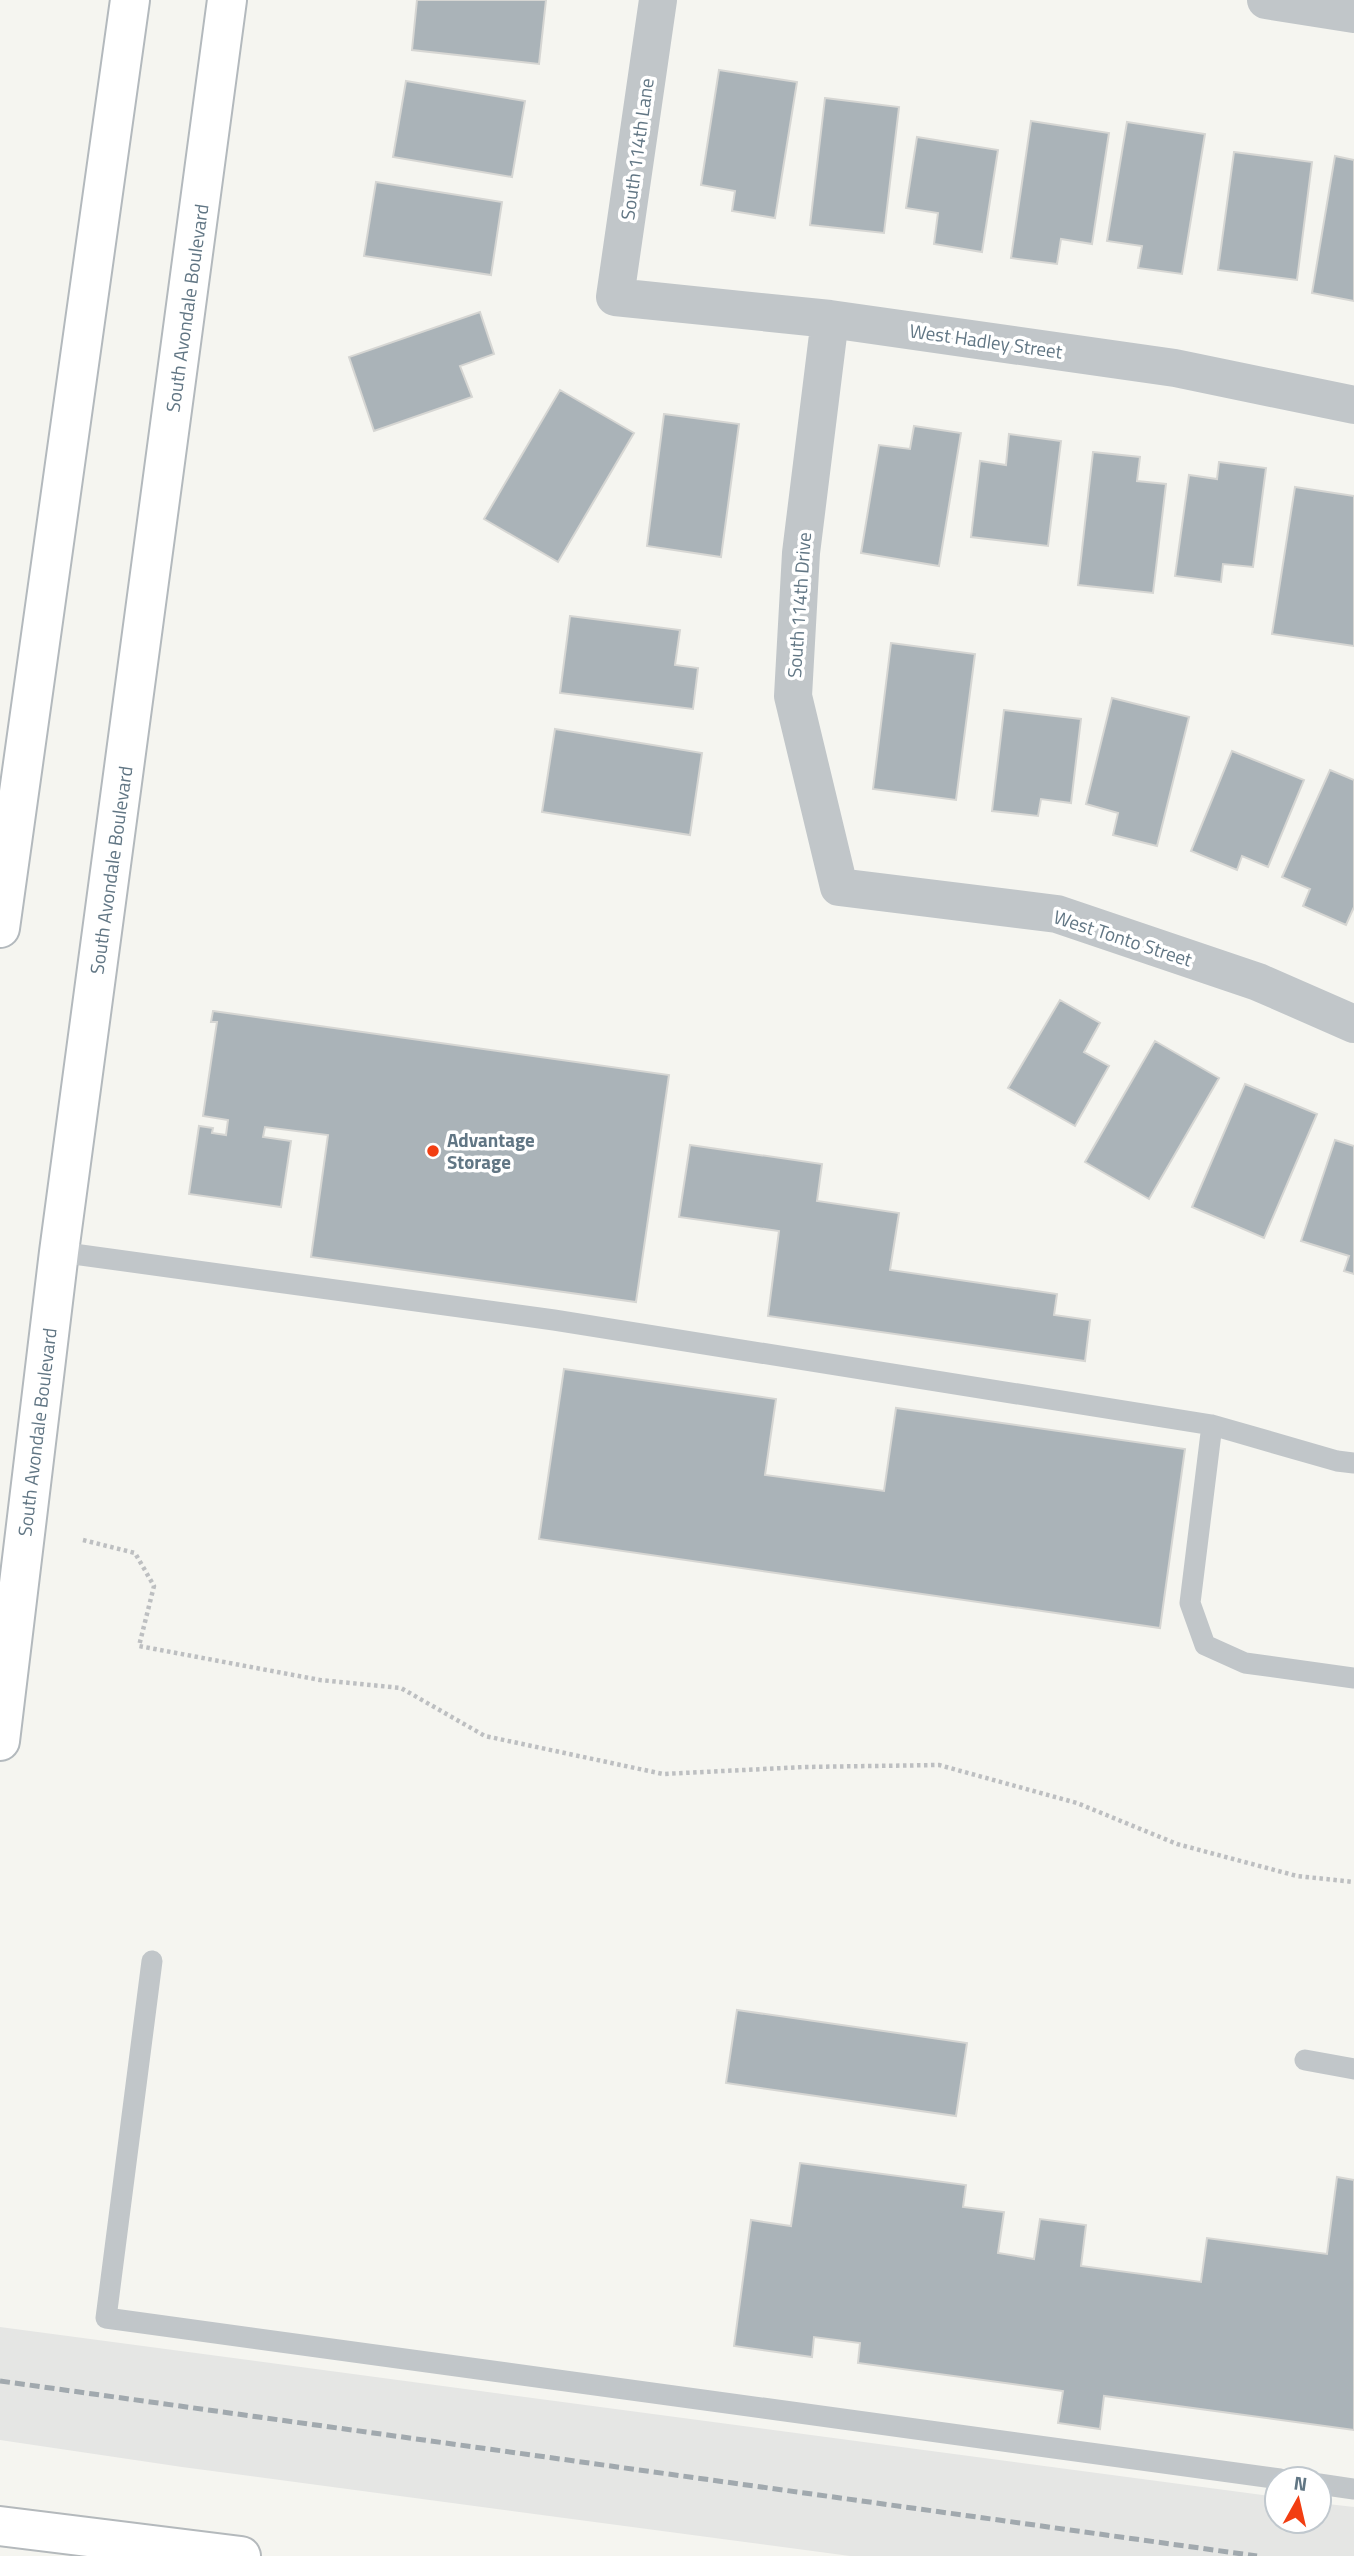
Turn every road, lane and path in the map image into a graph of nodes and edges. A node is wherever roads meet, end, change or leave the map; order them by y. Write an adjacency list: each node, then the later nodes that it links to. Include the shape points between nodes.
1 (130, 0): 10 (main road)
2 (227, 0): 12 (main road, South Avondale Boulevard)
3 (658, 0): 6 (street, South 114th Lane)
4 (1266, 0): 5 (street)
5 (1354, 14)
6 (615, 298): 7 (street, West Hadley Street)
7 (830, 319): 8 (street, West Hadley Street, via 1175,368); 9 (street, South 114th Drive, via 801,553 793,696)
8 (1354, 405)
9 (839, 887): 11 (street, West Tonto Street, via 1058,914 1258,982)
10 (0, 928)
11 (1354, 1024)
12 (59, 1252): 13 (lane, via 554,1320); 17 (main road, South Avondale Boulevard)
13 (1212, 1425): 14 (lane); 16 (lane, via 1190,1603 1205,1645 1245,1664)
14 (1354, 1464)
15 (83, 1540): 18 (path, via 135,1553 154,1586 139,1646 320,1680 401,1688 485,1735 663,1774 939,1765 1077,1803 1177,1844 1297,1876)
16 (1354, 1678)
17 (0, 1741)
18 (1354, 1882)
19 (152, 1961): 22 (lane, via 106,2318)
20 (1305, 2060): 21 (lane)
21 (1354, 2069)
22 (1263, 2477)
23 (1333, 2486): 24 (lane)
24 (1354, 2489)
25 (0, 2526): 26 (main road)
26 (241, 2556)

